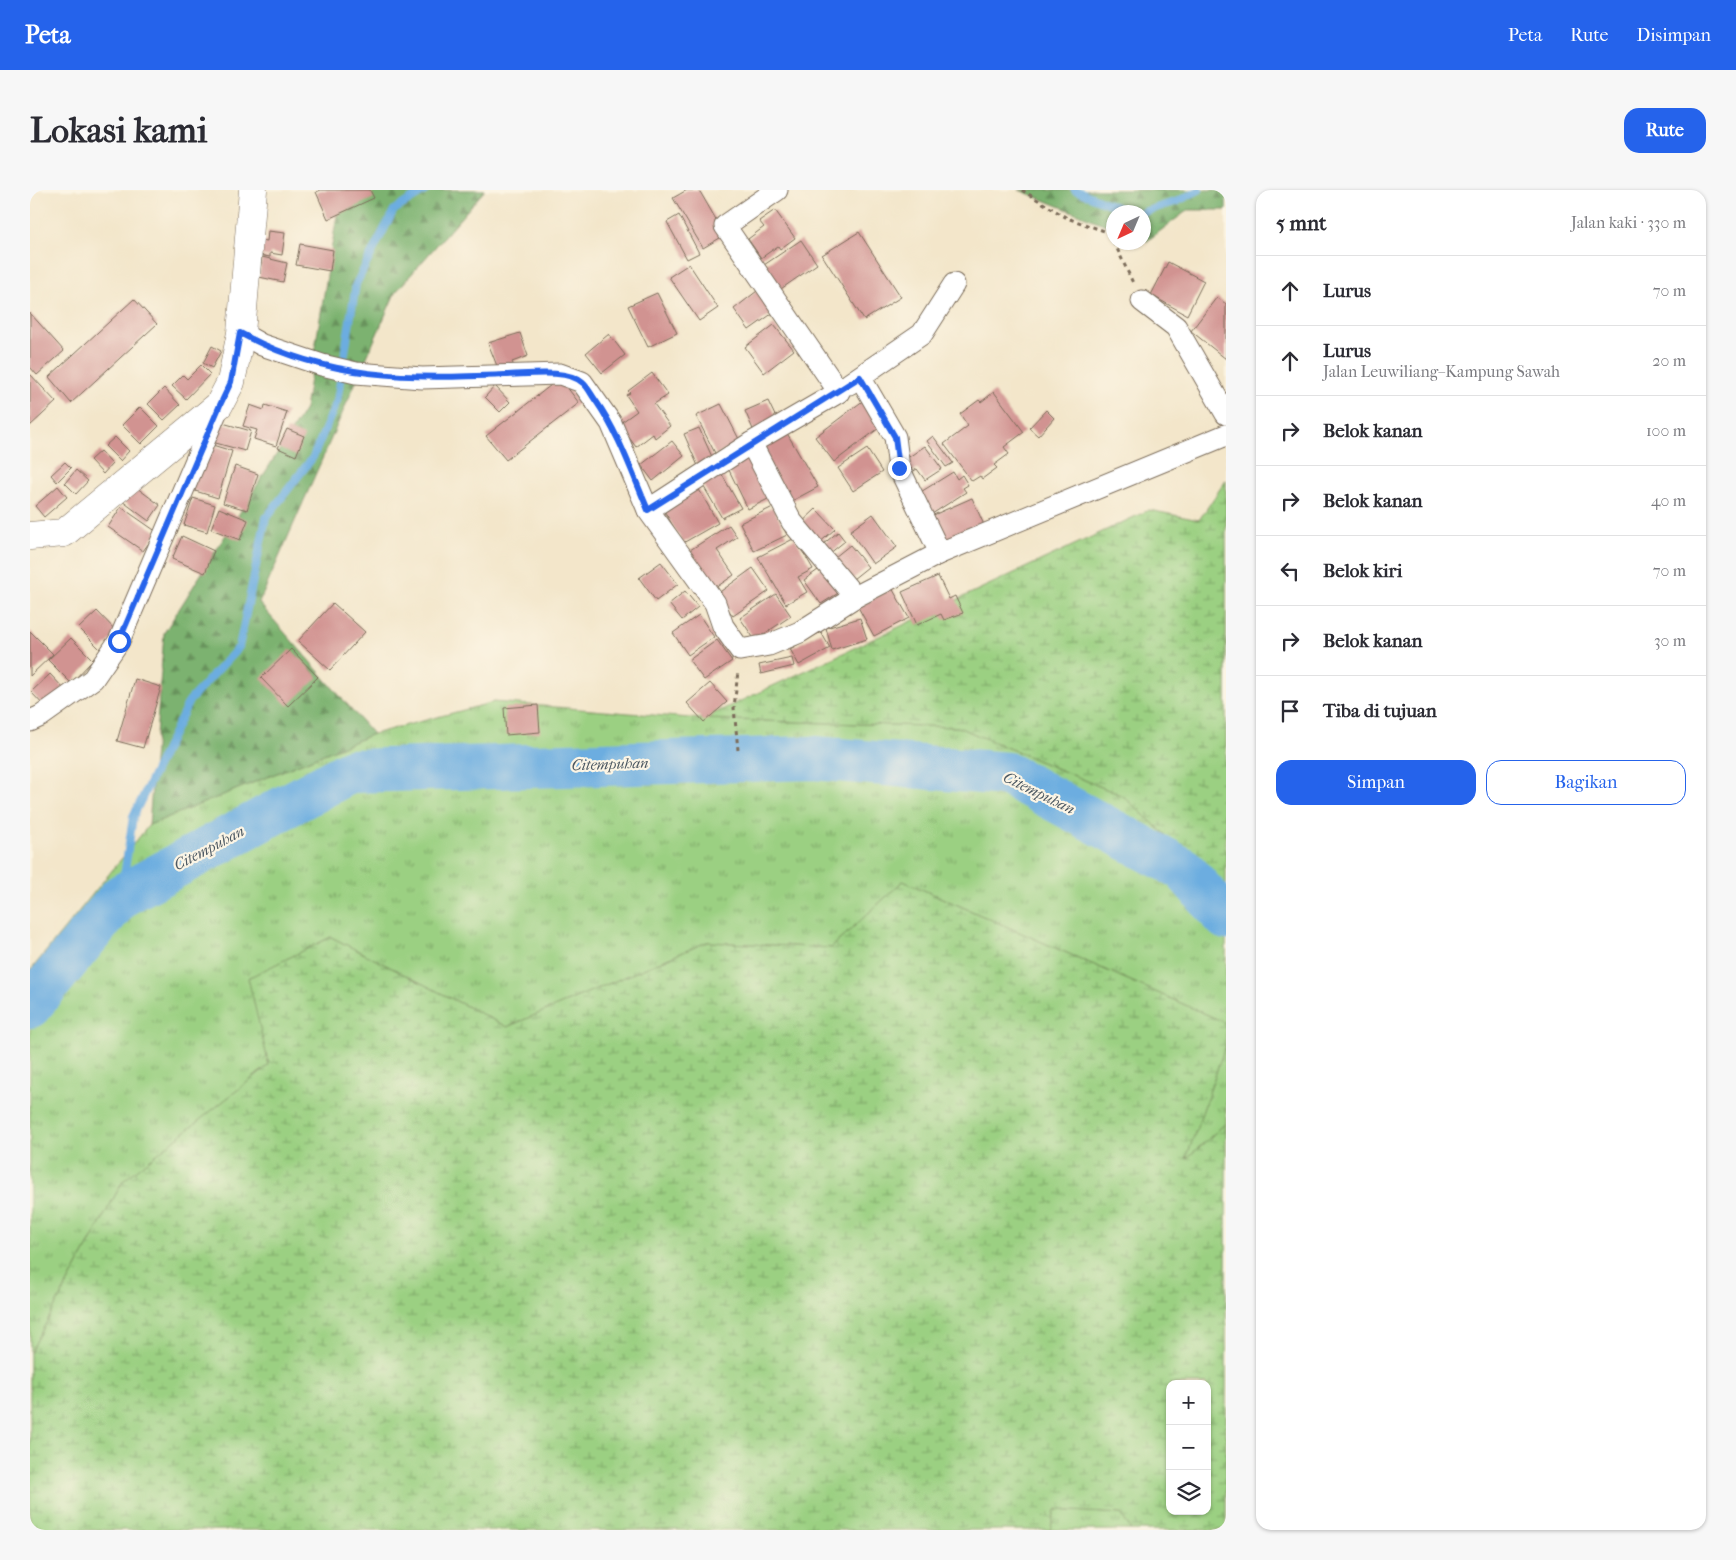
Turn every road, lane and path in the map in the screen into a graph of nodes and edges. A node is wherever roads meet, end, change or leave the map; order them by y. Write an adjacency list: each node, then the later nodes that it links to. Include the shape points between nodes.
1 (253, 190): 8 (main road)
2 (777, 190): 10 (street, via 725,226)
3 (1022, 190): 4 (path, via 1066,218)
4 (1106, 232)
5 (1118, 250): 7 (path)
6 (954, 284): 9 (street, via 922,334)
7 (1142, 301): 12 (street, via 1176,327)
8 (240, 333): 11 (main road, via 231,382); 15 (street, via 262,345 356,373 422,378 560,374 582,382 610,423)
9 (860, 377): 10 (street); 17 (street, via 895,437 899,468)
10 (839, 392): 14 (street)
11 (220, 405): 16 (main road, via 64,533); 20 (street, via 119,641 93,679 41,716)
12 (1226, 414)
13 (1226, 435): 17 (street)
14 (751, 443): 15 (street); 18 (street, via 792,522)
15 (648, 510): 19 (street, via 715,603 723,626)
16 (30, 536)
17 (940, 553): 18 (street)
18 (855, 597): 19 (street, via 800,632 769,645)
19 (740, 650): 21 (path, via 734,708)
20 (30, 720)
21 (738, 750)

